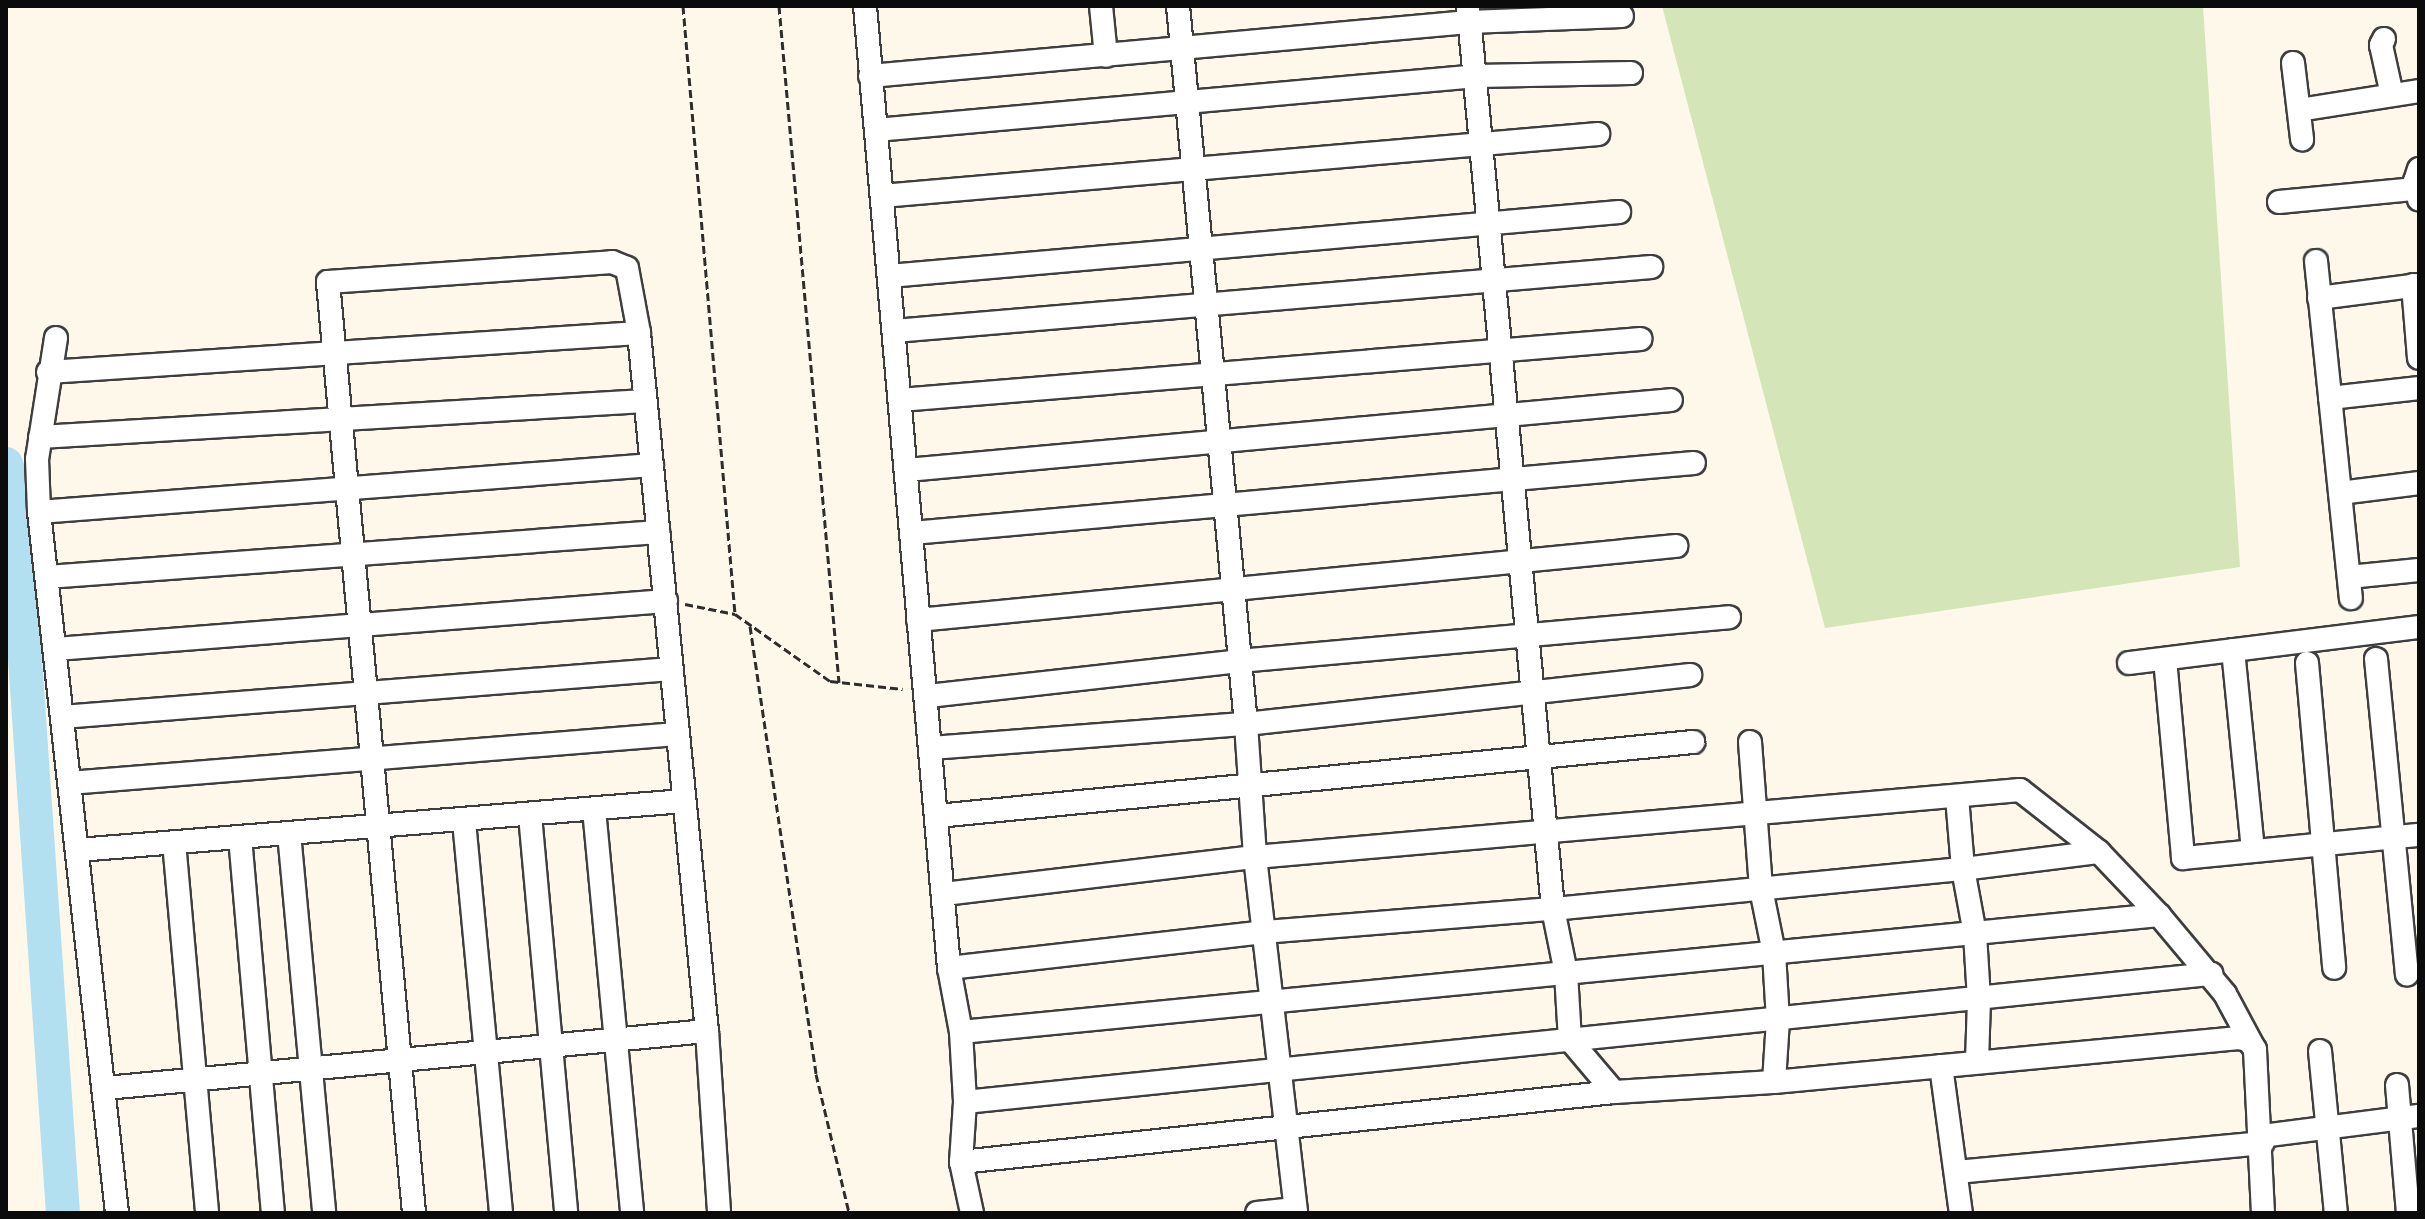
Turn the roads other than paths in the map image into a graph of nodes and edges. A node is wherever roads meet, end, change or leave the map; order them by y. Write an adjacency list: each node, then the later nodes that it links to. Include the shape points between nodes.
1 (865, 6): 11 (street)
2 (1101, 6): 8 (street)
3 (1178, 6): 7 (street)
4 (1469, 14): 5 (street); 7 (street); 12 (street)
5 (1622, 16)
6 (2384, 39): 14 (street)
7 (1181, 49): 8 (street); 15 (street)
8 (1106, 56): 11 (street)
9 (2293, 63): 16 (street)
10 (1631, 73): 12 (street)
11 (870, 76): 17 (street)
12 (1477, 76): 15 (street); 20 (street)
13 (2419, 91): 14 (street)
14 (2392, 95): 16 (street)
15 (1188, 102): 17 (street); 21 (street)
16 (2299, 110): 19 (street)
17 (876, 130): 23 (street)
18 (1598, 134): 20 (street)
19 (2302, 139)
20 (1483, 144): 21 (street); 26 (street)
21 (1195, 169): 23 (street); 27 (street)
22 (2418, 186): 24 (street)
23 (882, 196): 30 (street)
24 (2279, 202)
25 (1619, 212): 26 (street)
26 (1491, 223): 27 (street); 31 (street)
27 (1202, 249): 30 (street); 34 (street)
28 (2316, 261): 33 (street)
29 (1651, 267): 31 (street)
30 (889, 276): 35 (street)
31 (1496, 280): 34 (street); 39 (street)
32 (2416, 285): 33 (street); 41 (street)
33 (2319, 298): 45 (street)
34 (1207, 304): 35 (street); 43 (street)
35 (894, 331): 46 (street)
36 (639, 333): 40 (street); 40 (street, via 627,268 596,263 328,282); 48 (street)
37 (56, 338): 42 (street)
38 (1640, 339): 39 (street)
39 (1503, 350): 43 (street); 49 (street)
40 (336, 353): 42 (street); 50 (street)
41 (2419, 358)
42 (48, 372): 51 (street)
43 (1214, 375): 46 (street); 52 (street)
44 (2419, 388): 45 (street)
45 (2330, 398): 59 (street)
46 (900, 400): 55 (street)
47 (1671, 400): 49 (street)
48 (645, 401): 50 (street); 54 (street)
49 (1509, 415): 52 (street); 56 (street)
50 (342, 419): 51 (street); 58 (street)
51 (40, 437): 61 (street)
52 (1220, 442): 55 (street); 60 (street)
53 (1694, 463): 56 (street)
54 (652, 465): 58 (street); 62 (street)
55 (907, 470): 63 (street)
56 (1515, 479): 60 (street); 66 (street)
57 (2419, 483): 59 (street)
58 (349, 488): 61 (street); 65 (street)
59 (2340, 493): 67 (street, via 2350,588)
60 (1226, 505): 63 (street); 69 (street)
61 (39, 512): 68 (street)
62 (658, 532): 65 (street); 70 (street)
63 (912, 533): 72 (street)
64 (1676, 546): 66 (street)
65 (354, 554): 68 (street); 73 (street)
66 (1521, 561): 69 (street); 75 (street)
67 (2419, 570)
68 (47, 577): 76 (street)
69 (1232, 589): 72 (street); 80 (street)
70 (666, 601): 73 (street); 83 (street)
71 (1729, 617): 75 (street)
72 (918, 620): 87 (street)
73 (361, 625): 76 (street); 86 (street)
74 (2419, 627): 77 (street)
75 (1529, 634): 80 (street); 85 (street)
76 (56, 649): 88 (street)
77 (2233, 650): 78 (street); 114 (street)
78 (2165, 659): 81 (street); 114 (street, via 2183,858)
79 (2376, 659): 110 (street)
80 (1239, 661): 87 (street); 89 (street)
81 (2129, 663)
82 (2307, 663): 112 (street)
83 (671, 669): 86 (street); 90 (street)
84 (1690, 675): 85 (street)
85 (1535, 690): 89 (street); 94 (street)
86 (367, 693): 88 (street); 95 (street)
87 (928, 696): 93 (street)
88 (62, 717): 96 (street)
89 (1246, 724): 93 (street); 97 (street)
90 (677, 734): 95 (street); 99 (street)
91 (1693, 742): 94 (street)
92 (1750, 742): 101 (street)
93 (931, 748): 103 (street)
94 (1541, 757): 97 (street); 107 (street)
95 (372, 759): 96 (street); 105 (street)
96 (69, 783): 113 (street)
97 (1249, 786): 103 (street); 116 (street)
98 (1957, 797): 101 (street); 115 (street, via 2020,790); 117 (street)
99 (684, 801): 100 (street); 133 (street)
100 (594, 809): 102 (street); 136 (street)
101 (1755, 812): 107 (street); 118 (street)
102 (530, 815): 104 (street); 137 (street)
103 (937, 816): 119 (street)
104 (464, 821): 105 (street); 140 (street)
105 (378, 826): 106 (street); 141 (street)
106 (289, 833): 109 (street); 145 (street)
107 (1548, 833): 116 (street); 120 (street)
108 (2419, 835): 110 (street)
109 (240, 837): 111 (street); 146 (street)
110 (2395, 837): 112 (street); 129 (street)
111 (174, 842): 113 (street); 147 (street)
112 (2323, 844): 114 (street); 126 (street)
113 (78, 850): 150 (street)
114 (2253, 851)
115 (2099, 852): 117 (street); 121 (street)
116 (1255, 857): 119 (street); 122 (street)
117 (1963, 869): 118 (street); 123 (street)
118 (1761, 889): 120 (street); 124 (street)
119 (944, 894): 125 (street)
120 (1553, 909): 122 (street); 127 (street)
121 (2159, 915): 123 (street); 128 (street)
122 (1264, 932): 125 (street); 131 (street)
123 (1975, 934): 124 (street); 130 (street)
124 (1774, 953): 127 (street); 132 (street)
125 (949, 968): 134 (street)
126 (2334, 968)
127 (1566, 973): 131 (street); 135 (street)
128 (2211, 974): 130 (street); 138 (street)
129 (2407, 974)
130 (1979, 999): 132 (street); 142 (street)
131 (1271, 1000): 134 (street); 144 (street)
132 (1778, 1020): 135 (street); 148 (street)
133 (707, 1031): 136 (street); 168 (street)
134 (961, 1032): 152 (street)
135 (1570, 1040): 144 (street); 151 (street)
136 (616, 1041): 137 (street); 167 (street)
137 (551, 1047): 140 (street); 166 (street)
138 (2255, 1050): 142 (street, via 2239,1038); 156 (street)
139 (2320, 1051): 154 (street)
140 (486, 1054): 141 (street); 165 (street)
141 (400, 1060): 145 (street); 164 (street)
142 (1977, 1062): 143 (street)
143 (1941, 1066): 148 (street); 158 (street)
144 (1277, 1067): 152 (street); 155 (street)
145 (310, 1068): 146 (street); 163 (street)
146 (261, 1073): 147 (street); 162 (street)
147 (195, 1079): 150 (street); 161 (street)
148 (1774, 1082): 151 (street)
149 (2397, 1085): 153 (street)
150 (106, 1088): 160 (street)
151 (1614, 1092): 155 (street)
152 (965, 1102): 157 (street)
153 (2410, 1117): 154 (street); 174 (street)
154 (2327, 1127): 156 (street); 173 (street)
155 (1285, 1130): 157 (street); 159 (street)
156 (2262, 1139): 158 (street); 172 (street)
157 (961, 1162): 169 (street)
158 (1957, 1172): 171 (street)
159 (1296, 1211): 170 (street)
160 (117, 1213)
161 (207, 1213)
162 (273, 1213)
163 (324, 1213)
164 (414, 1213)
165 (501, 1213)
166 (566, 1213)
167 (632, 1213)
168 (719, 1213)
169 (972, 1213)
170 (1257, 1213)
171 (1961, 1213)
172 (2263, 1213)
173 (2336, 1213)
174 (2408, 1213)

